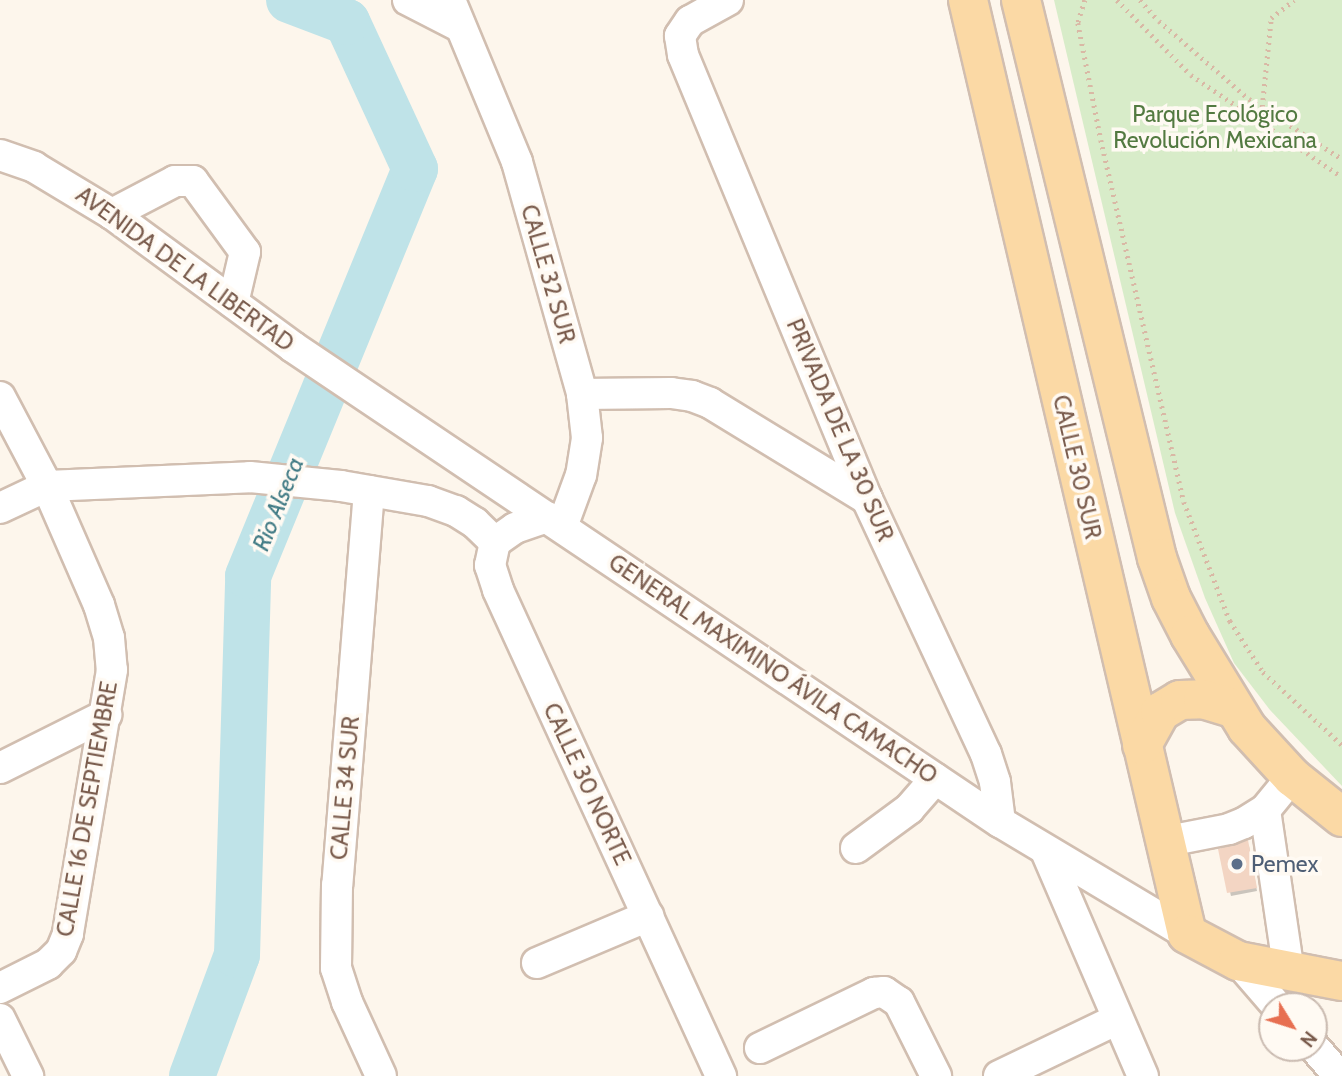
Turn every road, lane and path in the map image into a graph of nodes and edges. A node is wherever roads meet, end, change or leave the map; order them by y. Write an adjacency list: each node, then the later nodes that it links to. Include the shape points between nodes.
1 (408, 0): 9 (street, CALLE 32 SUR)
2 (728, 0): 22 (street, PRIVADA DE LA 30 SUR, via 690,22 680,36 683,55)
3 (968, 0): 29 (main road, CALLE 30 SUR)
4 (1021, 0): 27 (main road, via 1157,558 1171,598)
5 (1085, 0): 30 (path, via 1078,23 1101,140 1184,502 1230,621 1263,672)
6 (1117, 0): 13 (path, via 1191,75)
7 (1140, 0): 10 (path)
8 (1294, 0): 10 (path, via 1271,19)
9 (456, 13): 16 (street, CALLE 32 SUR, via 517,162)
10 (1262, 107): 12 (path)
11 (0, 155): 14 (street, AVENIDA DE LA LIBERTAD, via 34,167)
12 (1342, 159)
13 (1342, 177)
14 (113, 214): 15 (street, AVENIDA DE LA LIBERTAD); 15 (street, via 175,181 193,180 245,252)
15 (233, 303): 17 (street, AVENIDA DE LA LIBERTAD)
16 (582, 394): 22 (street, via 692,396); 25 (street, CALLE 32 SUR, via 587,438 581,475)
17 (364, 396): 19 (street, GENERAL MAXIMINO ÁVILA CAMACHO)
18 (0, 397): 20 (street, CALLE 16 DE SEPTIEMBRE)
19 (461, 460): 23 (street, via 452,487); 25 (street, GENERAL MAXIMINO ÁVILA CAMACHO)
20 (47, 486): 21 (street, via 250,477); 24 (street); 28 (street, CALLE 16 DE SEPTIEMBRE, via 109,638 112,670)
21 (355, 489): 23 (street); 51 (street, CALLE 34 SUR, via 336,968)
22 (867, 499): 36 (street, PRIVADA DE LA 30 SUR, via 986,754)
23 (428, 501): 26 (street, via 456,511)
24 (0, 508)
25 (554, 522): 26 (street, via 515,528); 33 (street, GENERAL MAXIMINO ÁVILA CAMACHO)
26 (495, 542): 40 (street, CALLE 30 NORTE, via 491,565 498,590)
27 (1233, 708): 29 (main road, via 1203,699 1180,700 1160,712); 32 (main road)
28 (106, 715): 31 (street); 44 (street, CALLE 16 DE SEPTIEMBRE, via 68,934 61,951 48,964)
29 (1142, 745): 37 (main road, CALLE 30 SUR)
30 (1342, 745)
31 (0, 768)
32 (1292, 777): 34 (street); 35 (main road)
33 (935, 779): 36 (street, GENERAL MAXIMINO ÁVILA CAMACHO); 38 (street, via 909,809)
34 (1265, 810): 37 (street, via 1230,830); 45 (street)
35 (1342, 817)
36 (1000, 822): 39 (street, GENERAL MAXIMINO ÁVILA CAMACHO)
37 (1163, 842): 41 (main road, CALLE 30 SUR)
38 (856, 848)
39 (1046, 851): 41 (street, GENERAL MAXIMINO ÁVILA CAMACHO); 47 (street)
40 (648, 916): 42 (street); 52 (street, CALLE 30 NORTE)
41 (1187, 934): 45 (main road)
42 (537, 963)
43 (1342, 981): 45 (main road)
44 (0, 988)
45 (1283, 989)
46 (0, 1019): 50 (street)
47 (1116, 1020): 54 (street); 55 (street)
48 (761, 1048): 53 (street, via 884,992 899,1002)
49 (1327, 1062): 56 (street)
50 (28, 1076)
51 (381, 1076)
52 (722, 1076)
53 (936, 1076)
54 (999, 1076)
55 (1143, 1076)
56 (1339, 1076)

